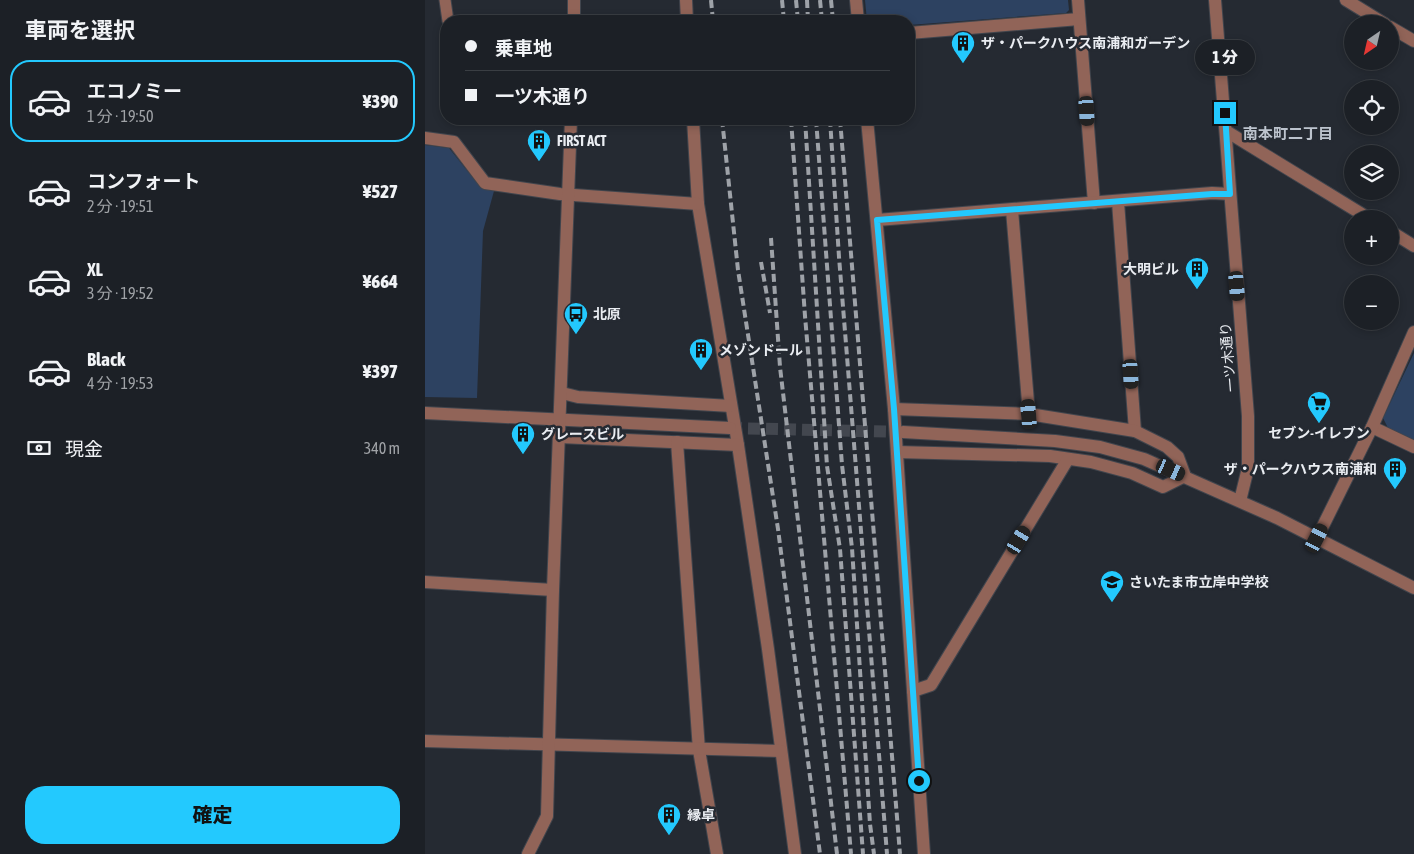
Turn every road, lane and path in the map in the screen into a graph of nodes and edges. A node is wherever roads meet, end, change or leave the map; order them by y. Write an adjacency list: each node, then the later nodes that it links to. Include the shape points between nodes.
1 (445, 0): 8 (lane)
2 (574, 0): 9 (street)
3 (686, 0): 10 (street)
4 (856, 0): 11 (street)
5 (1078, 0): 13 (street)
6 (1215, 0): 20 (street, 一ツ木通り)
7 (1346, 0): 12 (street)
8 (447, 15)
9 (574, 15)
10 (687, 15)
11 (857, 15)
12 (1370, 15)
13 (1079, 19): 15 (street); 25 (street)
14 (1399, 32): 16 (street)
15 (915, 33)
16 (1414, 41)
17 (571, 125): 23 (street)
18 (693, 125): 26 (street)
19 (868, 125): 29 (street)
20 (1226, 131): 22 (street, 一ツ木通り); 28 (street)
21 (425, 138): 23 (street, via 454,142 485,183)
22 (1230, 194): 24 (street); 49 (street, 一ツ木通り, via 1248,416 1248,468)
23 (569, 195): 26 (street); 33 (street)
24 (1118, 202): 25 (street); 40 (street)
25 (1094, 203): 27 (street)
26 (698, 204): 34 (street)
27 (1012, 210): 29 (street); 37 (street)
28 (1355, 210)
29 (877, 220): 36 (street)
30 (1399, 237): 31 (street)
31 (1414, 246)
32 (1414, 332): 39 (street)
33 (562, 393): 34 (street, via 578,397); 38 (street)
34 (731, 406): 42 (street)
35 (425, 413): 38 (street)
36 (894, 414): 37 (street); 46 (street)
37 (1029, 414): 40 (street)
38 (560, 420): 42 (street); 43 (street)
39 (1372, 427): 45 (street); 50 (street)
40 (1135, 431): 48 (street, via 1178,456)
41 (903, 432): 48 (street, via 1055,441 1100,447 1144,458)
42 (735, 436): 44 (street); 58 (street)
43 (560, 438): 44 (street); 53 (street)
44 (677, 442): 57 (street)
45 (1414, 447)
46 (896, 448): 47 (street); 54 (street)
47 (1068, 459): 48 (street, via 1132,473 1163,487); 54 (street, via 931,685)
48 (1185, 476): 49 (street)
49 (1240, 501): 50 (street)
50 (1317, 538): 52 (street)
51 (425, 582): 53 (street)
52 (1414, 588)
53 (553, 590): 56 (street)
54 (913, 690): 62 (street)
55 (425, 741): 56 (street)
56 (550, 744): 57 (street); 59 (street, via 547,816)
57 (699, 750): 58 (street); 60 (street)
58 (781, 751): 61 (street)
59 (528, 854)
60 (717, 854)
61 (795, 854)
62 (924, 854)

